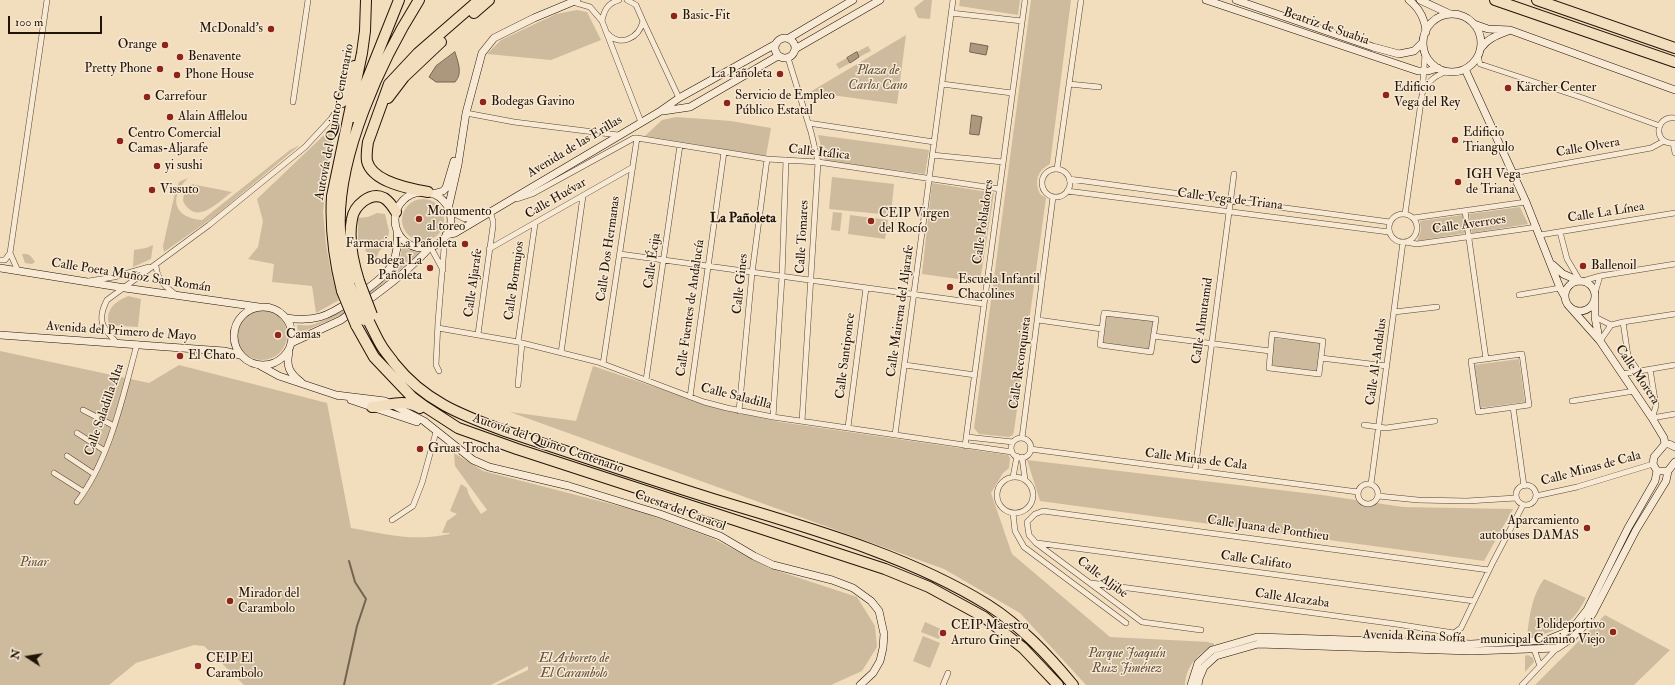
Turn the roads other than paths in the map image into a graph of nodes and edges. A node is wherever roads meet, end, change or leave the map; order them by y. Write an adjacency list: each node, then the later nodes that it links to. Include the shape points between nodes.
1 (46, 0): 116 (street)
2 (308, 0): 57 (street)
3 (360, 0): 43 (highway)
4 (366, 0): 43 (highway); 89 (highway, Autovía del Quinto Centenario, via 365,31 358,75)
5 (399, 0): 89 (highway, via 367,80)
6 (419, 0): 133 (highway, via 386,60 367,103 344,180 340,230 344,264)
7 (479, 0): 49 (highway, via 418,53)
8 (489, 0): 60 (highway, via 404,77)
9 (619, 0): 26 (street, via 608,6)
10 (627, 0): 23 (street)
11 (853, 0): 33 (street)
12 (880, 0): 38 (street)
13 (953, 0): 24 (street, Calle Mairena del Aljarafe)
14 (1025, 0): 28 (street, Calle Pobladores)
15 (1081, 0): 51 (street)
16 (1206, 0): 47 (street, Beatriz de Suabia)
17 (1236, 0): 34 (street, Beatriz de Suabia, via 1399,54 1414,51)
18 (1408, 0): 32 (street, via 1417,6 1425,22)
19 (1420, 0): 25 (street)
20 (1495, 0): 44 (highway)
21 (1536, 0): 37 (highway)
22 (575, 1): 26 (street, via 590,6); 61 (street, via 494,38 479,59)
23 (636, 2): 27 (street)
24 (951, 13): 28 (street); 50 (street, Calle Mairena del Aljarafe)
25 (1450, 14): 29 (street, via 1461,15); 32 (street, via 1435,19)
26 (602, 21): 30 (street)
27 (643, 21): 30 (street, via 638,33 627,40 615,39); 56 (street)
28 (1022, 21): 54 (street, Calle Pobladores)
29 (1474, 24): 31 (street, via 1488,29); 36 (street, via 1481,38)
30 (605, 30): 63 (street)
31 (1510, 30): 36 (street, via 1494,36); 53 (street)
32 (1426, 32): 34 (street)
33 (789, 38): 35 (street, via 778,39); 38 (street, via 794,42)
34 (1423, 42): 39 (street)
35 (774, 45): 40 (street); 56 (street, Avenida de las Erillas)
36 (1481, 48): 41 (street)
37 (1675, 48)
38 (795, 49): 42 (street)
39 (1425, 54): 45 (street); 47 (street)
40 (778, 56): 42 (street); 59 (street, Avenida de las Erillas, via 690,107)
41 (1478, 57): 46 (street); 65 (street, via 1480,64)
42 (788, 58): 64 (street, Calle Tomares)
43 (355, 59): 58 (highway)
44 (1675, 62)
45 (1438, 68): 47 (street, Beatriz de Suabia); 48 (street)
46 (1465, 69): 48 (street); 82 (street)
47 (1423, 71): 55 (street)
48 (1447, 71): 55 (street, via 1435,76 1426,85)
49 (389, 84): 60 (highway); 133 (highway, Autovía del Quinto Centenario, via 357,147 348,181 344,217)
50 (942, 84): 54 (street); 70 (street, Calle Mairena del Aljarafe)
51 (1069, 84): 52 (street); 81 (street)
52 (1099, 88)
53 (1675, 90)
54 (1012, 93): 79 (street, Calle Pobladores)
55 (1422, 95): 101 (street)
56 (679, 98): 59 (street, Avenida de las Erillas)
57 (293, 102)
58 (342, 102): 121 (street, via 331,119 305,147 209,226)
59 (659, 112): 63 (street, Avenida de las Erillas)
60 (378, 113): 88 (highway, via 366,152 371,169 376,175 403,188)
61 (466, 113): 66 (street, via 514,122); 67 (street)
62 (1675, 118): 65 (street, via 1664,120)
63 (641, 122): 66 (street, Avenida de las Erillas)
64 (808, 123): 70 (street, Calle Itálica); 78 (street, Calle Tomares)
65 (1660, 126): 69 (street, via 1659,134)
66 (618, 135): 94 (street, Avenida de las Erillas)
67 (461, 138): 88 (street, via 448,184 443,191); 95 (street)
68 (637, 138): 72 (street, Calle Itálica); 80 (street, Calle Dos Hermanas); 94 (street, Avenida de las Erillas, via 532,194)
69 (1664, 141): 71 (street); 82 (street, Calle Olvera, via 1651,148)
70 (934, 142): 75 (street, Calle Mairena del Aljarafe)
71 (1674, 143): 74 (street)
72 (680, 145): 73 (street, Calle Itálica); 119 (street, Calle Écija)
73 (724, 152): 76 (street, Calle Itálica); 123 (street, Calle Fuentes de Andalucía)
74 (1675, 153)
75 (932, 154): 79 (street); 84 (street, Calle Mairena del Aljarafe)
76 (767, 159): 77 (street, Calle Itálica); 127 (street, Calle Gines)
77 (786, 160): 78 (street, Calle Itálica); 128 (street)
78 (818, 162): 84 (street, Calle Itálica); 130 (street, Calle Tomares)
79 (1003, 162): 86 (street, Calle Pobladores)
80 (633, 167): 90 (street, Calle Huévar); 117 (street, Calle Dos Hermanas)
81 (1057, 169): 85 (street, via 1066,173); 91 (street, via 1048,172 1042,180 1045,192)
82 (1514, 173): 93 (street)
83 (1234, 174): 92 (street, Calle Almutamid)
84 (929, 179): 86 (street, Calle Itálica); 137 (street, Calle Mairena del Aljarafe)
85 (1069, 179): 87 (street); 92 (street, Calle Vega de Triana)
86 (1000, 189): 142 (street, Calle Pobladores)
87 (1067, 191): 91 (street); 97 (street, Calle Vega de Triana)
88 (431, 193): 95 (street, via 442,200); 99 (street, via 412,194 405,198)
89 (332, 196): 133 (highway, Autovía del Quinto Centenario, via 333,247)
90 (583, 196): 105 (street, Calle Huévar); 166 (street)
91 (1053, 197): 151 (street, Calle Reconquista)
92 (1230, 201): 97 (street, Calle Almutamid); 104 (street, Calle Vega de Triana)
93 (1526, 202): 98 (street, Calle Averroes); 106 (street)
94 (504, 203): 96 (street, Avenida de las Erillas)
95 (449, 210): 102 (street, via 465,218); 111 (street, via 450,223)
96 (490, 211): 102 (street, Avenida de las Erillas); 115 (street, Calle Aljarafe, via 493,221)
97 (1229, 211): 108 (street, Calle Vega de Triana); 162 (street, Calle Almutamid)
98 (1465, 211): 103 (street, Calle Averroes); 112 (street)
99 (396, 212): 107 (street); 133 (highway, via 386,199 375,196 356,209 351,231)
100 (1675, 213): 109 (street, Calle La Línea)
101 (1406, 214): 103 (street); 104 (street, via 1396,215)
102 (479, 217): 111 (street, Avenida de las Erillas)
103 (1413, 218): 113 (street, via 1417,225 1416,234)
104 (1390, 222): 108 (street)
105 (535, 224): 115 (street, Calle Huévar); 160 (street, Calle Bormujos)
106 (1537, 227): 110 (street); 112 (street, Calle Averroes)
107 (396, 230): 114 (street, via 413,246); 149 (street, via 398,246 394,260 385,273 368,288 335,311 312,320)
108 (1389, 232): 113 (street, via 1395,240)
109 (1560, 232): 110 (street, Calle La Línea); 132 (street, via 1567,259)
110 (1540, 235): 122 (street)
111 (445, 236): 114 (street); 126 (street)
112 (1469, 236): 113 (street, Calle Averroes, via 1418,244); 169 (street)
113 (1404, 242): 146 (street, Calle Al-Andalus)
114 (430, 247): 126 (street); 164 (street, via 418,261 387,287 341,320)
115 (489, 249): 156 (street, Calle Aljarafe)
116 (10, 253): 118 (street, via 4,260); 125 (street)
117 (620, 254): 119 (street); 170 (street, Calle Dos Hermanas)
118 (0, 260)
119 (664, 260): 123 (street); 181 (street, Calle Écija)
120 (1675, 264): 129 (street)
121 (154, 265): 131 (street, via 114,277); 134 (street); 139 (street, via 161,280)
122 (1552, 265): 132 (street, via 1563,274); 136 (street)
123 (707, 266): 127 (street); 186 (street, Calle Fuentes de Andalucía)
124 (0, 268): 125 (street, Calle Poeta Muñoz San Román)
125 (18, 271): 131 (street, Calle Poeta Muñoz San Román)
126 (443, 271): 154 (street)
127 (752, 272): 128 (street); 192 (street, Calle Gines)
128 (782, 276): 130 (street); 194 (street)
129 (1600, 276): 132 (street); 138 (street)
130 (812, 280): 135 (street); 196 (street, Calle Tomares)
131 (84, 281): 134 (street, Calle Poeta Muñoz San Román)
132 (1581, 281): 138 (street, via 1592,287); 141 (street, via 1569,286)
133 (351, 286): 150 (highway, Autovía del Quinto Centenario, bridge); 150 (highway, bridge)
134 (124, 288): 139 (street, Calle Poeta Muñoz San Román); 161 (street, via 107,300 102,314 104,328)
135 (866, 288): 137 (street); 201 (street, Calle Santiponce)
136 (1560, 288): 140 (street); 141 (street)
137 (914, 294): 142 (street); 173 (street, Calle Mairena del Aljarafe)
138 (1595, 294): 143 (street, via 1593,303 1587,308 1580,310); 148 (street, Calle Morera)
139 (176, 295): 144 (street, Calle Poeta Muñoz San Román)
140 (1519, 295)
141 (1565, 297): 143 (street)
142 (984, 304): 180 (street, Calle Pobladores)
143 (1569, 306): 159 (street, Calle Morera)
144 (259, 307): 149 (street, via 274,309); 167 (street, via 245,313 236,324 234,341)
145 (1437, 307): 146 (street)
146 (1394, 312): 174 (street, Calle Al-Andalus)
147 (1675, 314): 152 (street)
148 (1595, 317): 153 (street); 159 (street, Calle Morera)
149 (286, 318): 164 (street, via 292,332)
150 (365, 320): 178 (highway); 178 (highway, Autovía del Quinto Centenario); 200 (highway, Autovía del Quinto Centenario, via 374,357 412,397)
151 (1038, 320): 155 (street); 207 (street, Calle Reconquista)
152 (1623, 322): 153 (street); 177 (street, via 1628,356)
153 (1611, 325): 159 (street)
154 (438, 328): 156 (street, Calle Saladilla); 176 (street, via 436,365)
155 (1102, 329): 158 (street, via 1100,345 1152,352); 158 (street, via 1104,313 1156,319)
156 (478, 334): 160 (street, Calle Saladilla)
157 (0, 335): 161 (street, Avenida del Primero de Mayo)
158 (1153, 336): 162 (street)
159 (1600, 341): 179 (street, Calle Morera)
160 (520, 342): 166 (street, Calle Saladilla); 183 (street, Calle Bormujos)
161 (117, 343): 163 (street, Avenida del Primero de Mayo)
162 (1212, 343): 165 (street); 219 (street, Calle Almutamid)
163 (137, 344): 167 (street, Avenida del Primero de Mayo, via 224,351); 198 (street, Calle Saladilla Alta)
164 (290, 346): 171 (street, via 283,357 274,363); 182 (street, Cuesta del Caracol, via 287,361 290,372)
165 (1270, 351): 168 (street, via 1268,368 1319,374); 168 (street, via 1272,334 1323,341)
166 (561, 353): 170 (street, Calle Saladilla)
167 (240, 355): 171 (street)
168 (1321, 358): 174 (street)
169 (1486, 359): 190 (street, via 1471,361 1478,412); 190 (street, via 1522,354 1529,405)
170 (603, 364): 181 (street, Calle Saladilla)
171 (259, 365): 182 (street, Cuesta del Caracol, via 279,376)
172 (1675, 365): 175 (street)
173 (905, 366): 180 (street); 205 (street, Calle Mairena del Aljarafe)
174 (1387, 366): 202 (street, Calle Al-Andalus)
175 (1650, 369): 177 (street); 195 (street, via 1656,406)
176 (439, 371)
177 (1638, 371): 179 (street)
178 (402, 372): 252 (highway, Autovía del Quinto Centenario, via 434,400 468,417 916,566 995,610 1049,656)
179 (1622, 374): 184 (street, Calle Morera)
180 (975, 375): 206 (street, Calle Pobladores)
181 (646, 380): 186 (street, Calle Saladilla)
182 (306, 385): 185 (street, Cuesta del Caracol)
183 (518, 385)
184 (1634, 392): 187 (street); 195 (street, Calle Morera)
185 (336, 395): 188 (street, Cuesta del Caracol); 189 (street, Cuesta del Caracol)
186 (690, 397): 192 (street, Calle Saladilla)
187 (1572, 401)
188 (391, 404): 189 (highway); 200 (highway, via 409,403); 203 (street, Cuesta del Caracol, via 424,421)
189 (372, 407): 203 (street, Cuesta del Caracol, via 410,419)
190 (1513, 407): 227 (street)
191 (83, 410): 198 (street)
192 (740, 411): 194 (street, Calle Saladilla)
193 (1675, 414): 195 (street)
194 (773, 417): 196 (street, Calle Saladilla)
195 (1652, 418): 209 (street, Calle Morera)
196 (802, 421): 201 (street, Calle Saladilla)
197 (1435, 421): 202 (street)
198 (114, 426): 213 (street, Calle Saladilla Alta)
199 (1364, 426): 202 (street)
200 (458, 428): 251 (highway, Autovía del Quinto Centenario, via 885,569 922,584 984,617 1023,648)
201 (848, 428): 205 (street, Calle Saladilla)
202 (1379, 428): 226 (street, Calle Al-Andalus)
203 (436, 432): 237 (street, via 413,506); 249 (street, Cuesta del Caracol, via 473,460 489,467 569,486 655,513 720,536 773,565 853,588 871,601 878,611 884,634 880,661 873,673)
204 (77, 433): 213 (street)
205 (896, 435): 210 (street, Calle Saladilla)
206 (966, 437): 208 (street); 210 (street, Calle Pobladores)
207 (1022, 438): 208 (street); 212 (street, via 1028,441)
208 (1013, 442): 214 (street)
209 (1665, 444): 211 (street); 218 (street, via 1654,457)
210 (965, 446): 214 (street, Calle Saladilla)
211 (1675, 447)
212 (1030, 450): 216 (street, via 1028,455); 219 (street, Calle Minas de Cala)
213 (105, 451): 223 (street, Calle Saladilla Alta)
214 (1012, 452): 216 (street)
215 (67, 456): 223 (street)
216 (1019, 457): 224 (street); 225 (street)
217 (1675, 462): 221 (street)
218 (1653, 464): 220 (street); 231 (street, Calle Minas de Cala, via 1577,487)
219 (1195, 470): 229 (street, Calle Minas de Cala)
220 (1657, 471): 221 (street); 244 (street, Avenida Reina Sofía, via 1656,481 1628,528 1587,610 1576,624)
221 (1668, 472): 246 (street, via 1666,481 1636,530 1593,613 1572,638)
222 (54, 473): 228 (street)
223 (94, 474): 228 (street, Calle Saladilla Alta)
224 (1013, 477): 225 (street); 236 (street, via 1002,482 997,492 997,498 1003,508)
225 (1025, 480): 236 (street, via 1032,489 1032,501 1025,510)
226 (1371, 484): 229 (street, via 1363,485); 230 (street, via 1376,488)
227 (1524, 486): 231 (street, via 1532,488); 232 (street, via 1518,489)
228 (84, 492): 233 (street, Calle Saladilla Alta)
229 (1358, 492): 230 (street, via 1361,500 1366,503 1375,501)
230 (1378, 496): 232 (street, via 1467,501)
231 (1536, 496): 234 (street, via 1533,502)
232 (1516, 498): 234 (street)
233 (76, 502)
234 (1523, 505): 239 (street, Calle Alcazaba)
235 (1043, 511): 238 (street, Calle Aljibe, via 1035,514 1028,522 1028,535); 239 (street, Calle Juana de Ponthieu)
236 (1013, 513): 242 (street, via 1015,531 1024,547)
237 (392, 520)
238 (1036, 543): 240 (street, Calle Aljibe); 241 (street, Calle Califato)
239 (1489, 570): 241 (street, Calle Alcazaba)
240 (1089, 583): 241 (street, Calle Alcazaba, via 1454,633 1461,628); 243 (street, Calle Aljibe, via 1142,622)
241 (1474, 601)
242 (1126, 623)
243 (1201, 630)
244 (1564, 633): 245 (street, Avenida Reina Sofía); 246 (street, via 1557,641)
245 (1533, 646): 246 (street, via 1552,643); 247 (street); 253 (street, Avenida Reina Sofía, via 1257,637 1212,650 1198,663); 254 (street, Avenida Reina Sofía, via 1471,651 1258,644 1216,656 1204,667)
246 (1557, 648): 247 (street)
247 (1540, 666): 255 (street)
248 (948, 673): 250 (street)
249 (860, 685)
250 (944, 685)
251 (1058, 685)
252 (1073, 685)
253 (1191, 685)
254 (1198, 685)
255 (1522, 685)

